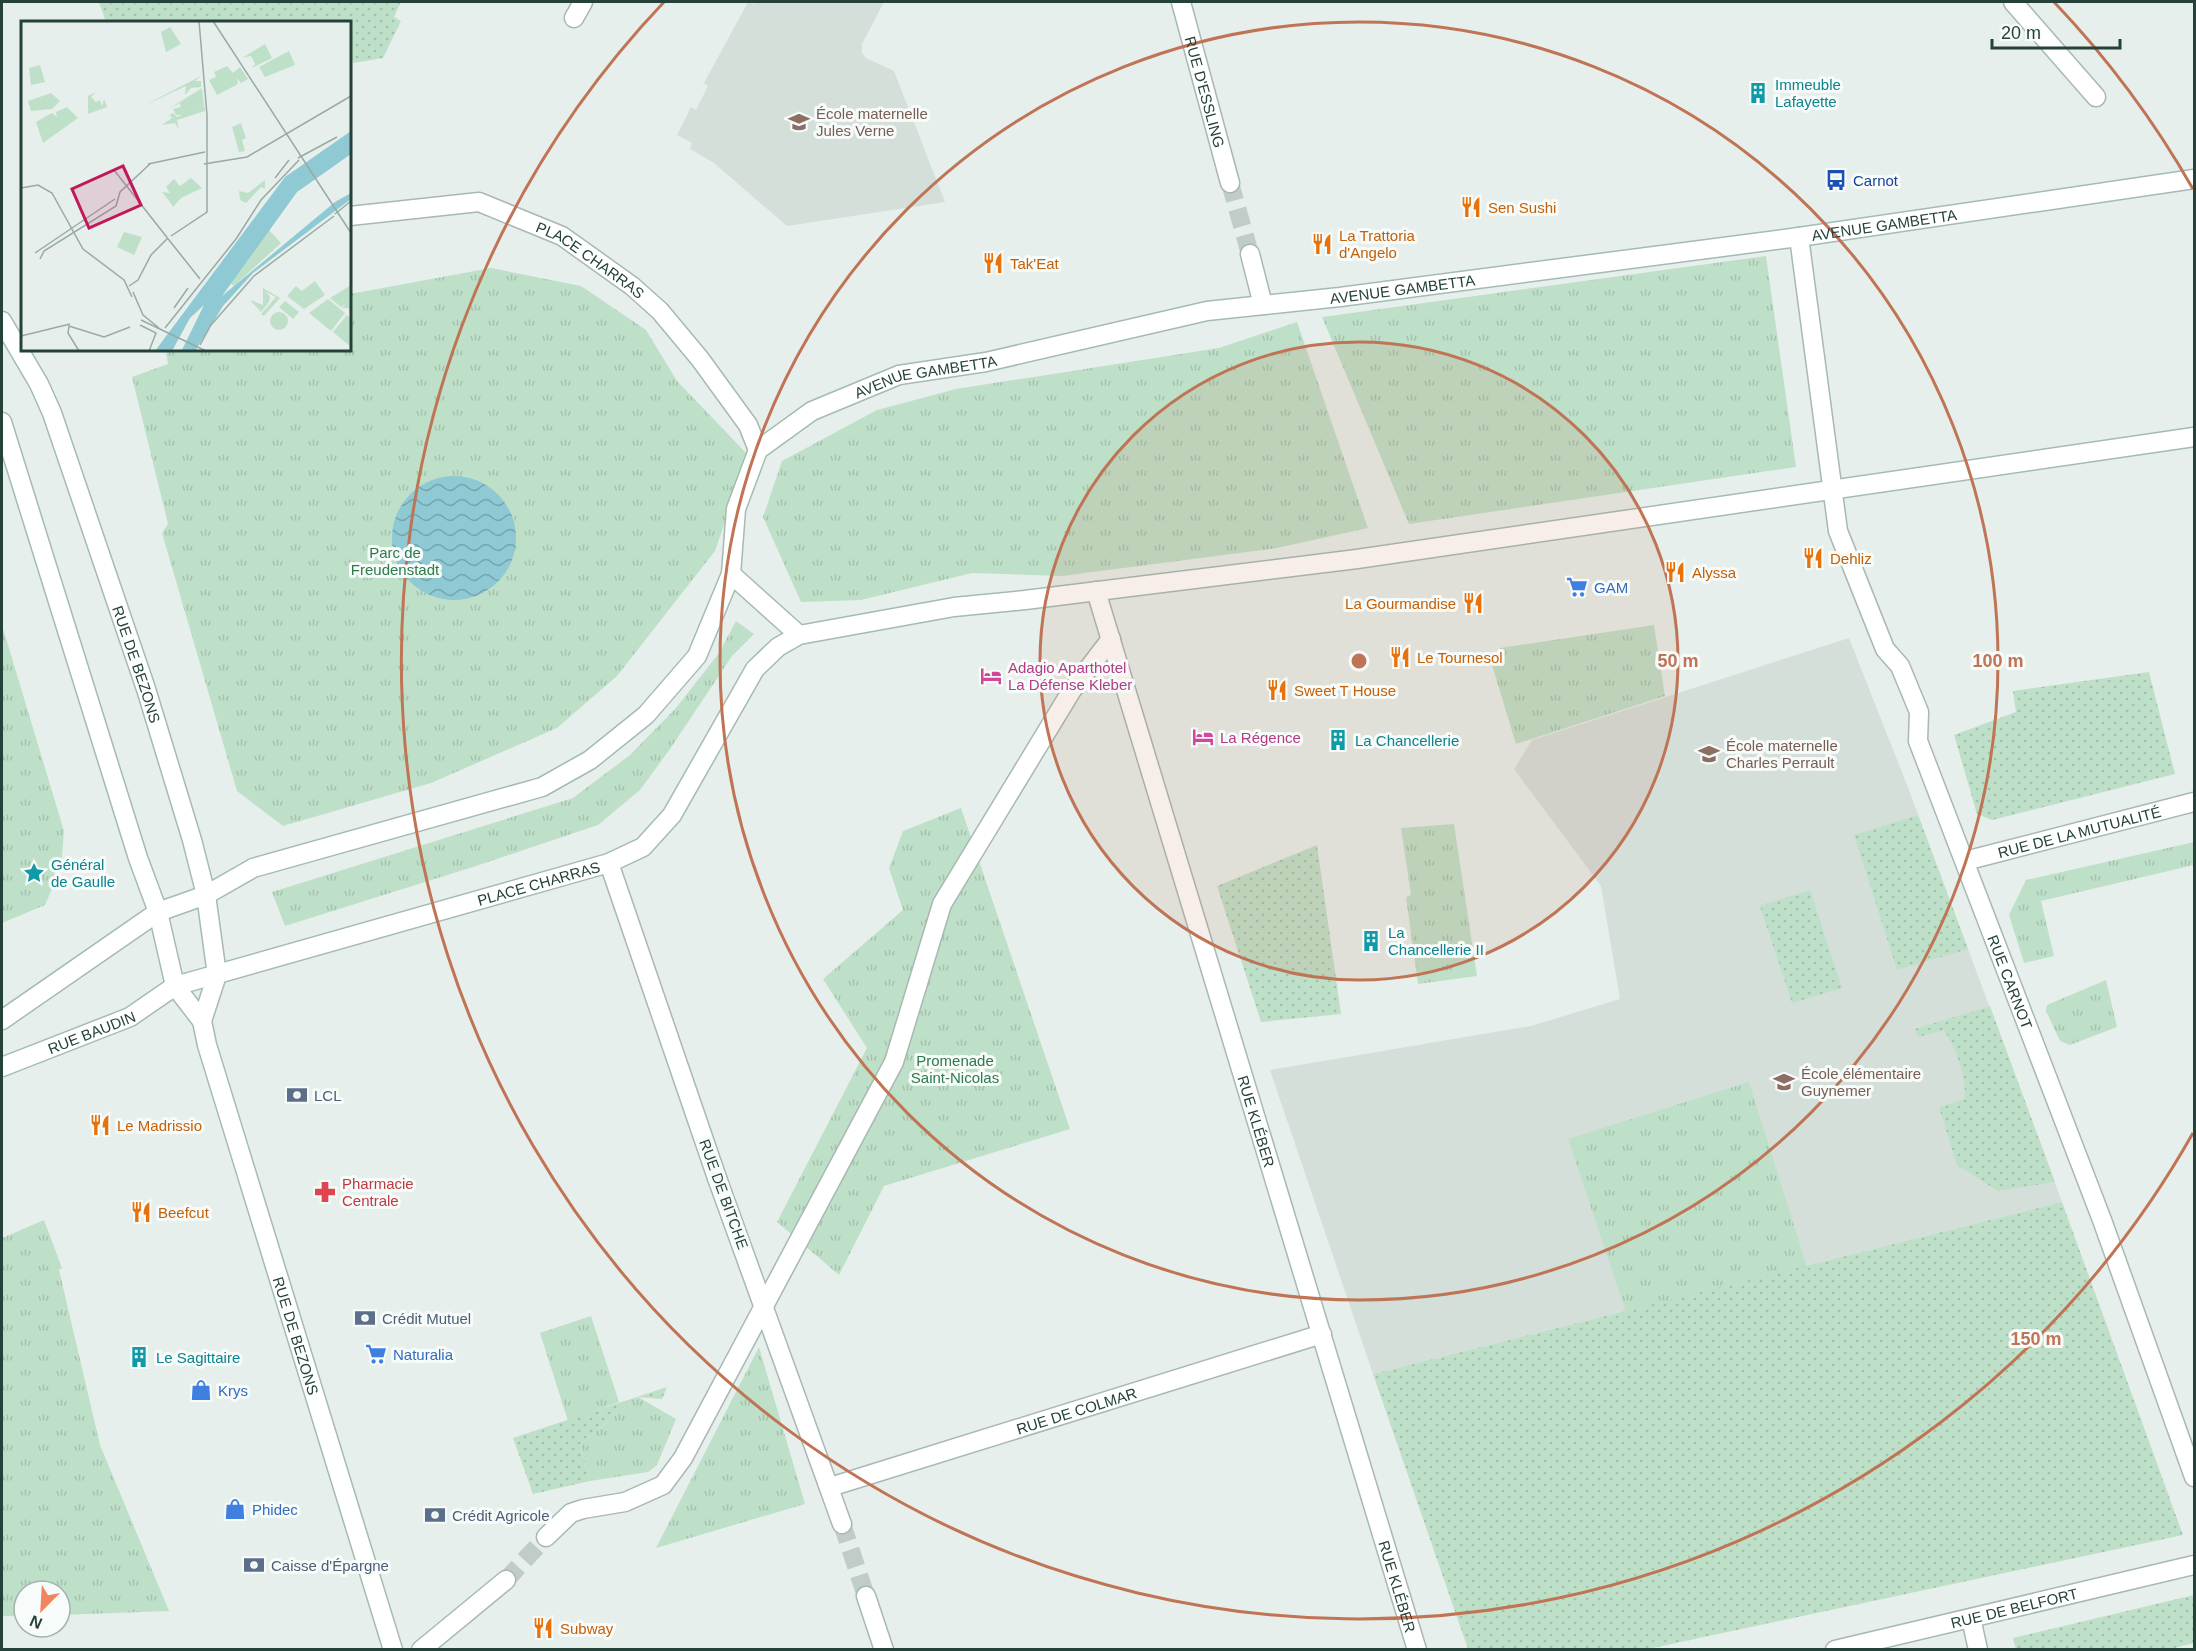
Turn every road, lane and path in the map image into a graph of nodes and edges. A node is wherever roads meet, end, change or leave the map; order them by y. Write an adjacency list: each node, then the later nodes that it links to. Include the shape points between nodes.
1 (583, 2): 4 (main road)
2 (1181, 2): 7 (main road, RUE D'ESSLING)
3 (2013, 2): 5 (main road)
4 (574, 18)
5 (2096, 97)
6 (2194, 179): 9 (main road, AVENUE GAMBETTA)
7 (1230, 183)
8 (351, 216): 15 (main road, PLACE CHARRAS, via 479,202 562,236 660,311 748,426)
9 (1799, 237): 11 (main road, AVENUE GAMBETTA); 16 (main road, RUE CARNOT)
10 (1250, 254): 11 (main road)
11 (1263, 305): 15 (main road, AVENUE GAMBETTA, via 1208,312 986,362 899,375 812,411)
12 (2, 321): 24 (main road, RUE DE BEZONS, via 52,413 146,689)
13 (2, 422): 25 (main road, RUE DE BEZONS)
14 (2194, 437): 16 (main road)
15 (758, 450): 17 (main road, via 736,509)
16 (1831, 490): 18 (main road, via 1357,559); 22 (main road, RUE CARNOT, via 1838,531 1885,649 1900,666 1919,712 1918,741)
17 (731, 574): 19 (main road); 24 (main road, via 697,656 646,714 590,760 542,787 253,868)
18 (1096, 591): 19 (main road, via 954,607); 20 (main road, RUE KLÉBER)
19 (800, 635): 23 (main road, PLACE CHARRAS, via 778,647 755,669 672,815 643,847)
20 (1111, 639): 31 (main road, via 1072,690 942,904 894,1062); 32 (main road, RUE KLÉBER)
21 (2194, 802): 22 (main road, RUE DE LA MUTUALITÉ)
22 (1965, 861): 33 (main road, RUE CARNOT, via 2102,1220)
23 (609, 863): 26 (main road, PLACE CHARRAS); 31 (main road, RUE DE BITCHE)
24 (206, 895): 25 (main road); 26 (main road, RUE DE BEZONS)
25 (158, 912): 27 (main road, RUE DE BEZONS); 28 (main road)
26 (218, 975): 27 (main road, PLACE CHARRAS); 29 (main road, RUE DE BEZONS)
27 (175, 986): 29 (main road, RUE DE BEZONS); 30 (main road, RUE BAUDIN, via 130,1017)
28 (2, 1020)
29 (202, 1021): 41 (main road, RUE DE BEZONS)
30 (2, 1067)
31 (764, 1306): 34 (main road, RUE DE BITCHE); 36 (main road, via 683,1458 663,1485 625,1502 571,1514)
32 (1322, 1334): 34 (main road, RUE DE COLMAR); 44 (main road, RUE KLÉBER)
33 (2194, 1477)
34 (830, 1487): 35 (main road, RUE DE BITCHE)
35 (842, 1524)
36 (546, 1538)
37 (2194, 1565): 40 (main road, RUE DE BELFORT)
38 (506, 1580): 42 (main road)
39 (866, 1596): 43 (main road)
40 (1971, 1618): 45 (main road, RUE DE BELFORT); 46 (main road)
41 (393, 1650)
42 (421, 1650)
43 (884, 1650)
44 (1417, 1650)
45 (1835, 1650)
46 (1978, 1650)

